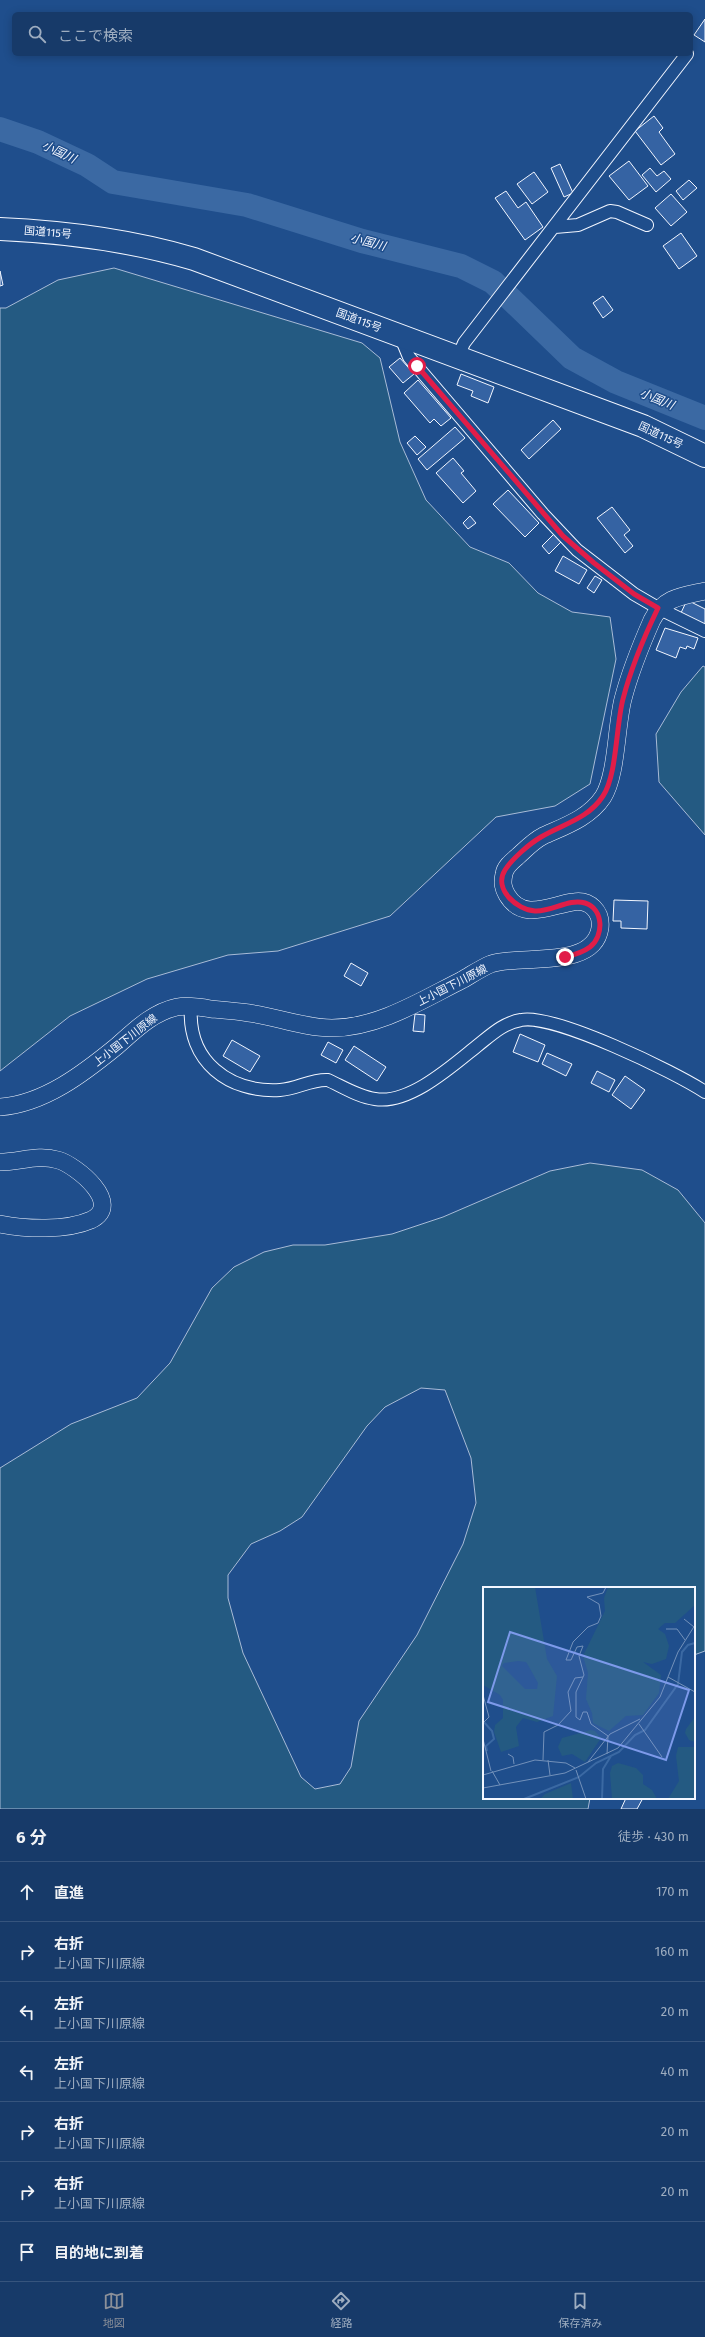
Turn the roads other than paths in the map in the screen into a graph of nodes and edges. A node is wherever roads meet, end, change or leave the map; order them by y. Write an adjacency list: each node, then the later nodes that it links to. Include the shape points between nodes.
1 (685, 56): 3 (street)
2 (647, 224): 3 (street, via 610,211 578,225)
3 (555, 227): 6 (street, via 464,343)
4 (0, 229): 5 (highway, 国道115号, via 62,233 154,247 194,259)
5 (406, 338): 6 (highway, 国道115号); 9 (street, via 404,345 409,357 563,536 634,594)
6 (458, 357): 7 (highway, 国道115号, via 643,426)
7 (705, 456)
8 (705, 591): 9 (main road, via 674,599)
9 (658, 608): 10 (street); 11 (main road, 上小国下川原線, via 631,672 623,699 611,772 604,795 591,810 572,824 540,837 504,871 502,886 509,899 520,907 536,911 574,901 594,907 600,916 600,930 591,946 582,953 565,957 516,959 491,964 402,1010 353,1027 306,1026 249,1013)
10 (705, 631)
11 (191, 1007): 12 (street, via 190,1027 197,1047 206,1061 230,1081 259,1090 282,1090 320,1079 370,1098 397,1098 443,1073 501,1027 514,1021 529,1019 547,1021 608,1044 672,1072); 13 (main road, 上小国下川原線, via 179,1007 158,1013 98,1062 48,1094 18,1106)
12 (705, 1092)
13 (0, 1107)
14 (0, 1162): 15 (main road, via 35,1157 58,1160 80,1171 96,1187 102,1201 99,1213 91,1220 61,1227 20,1228)
15 (0, 1224)

